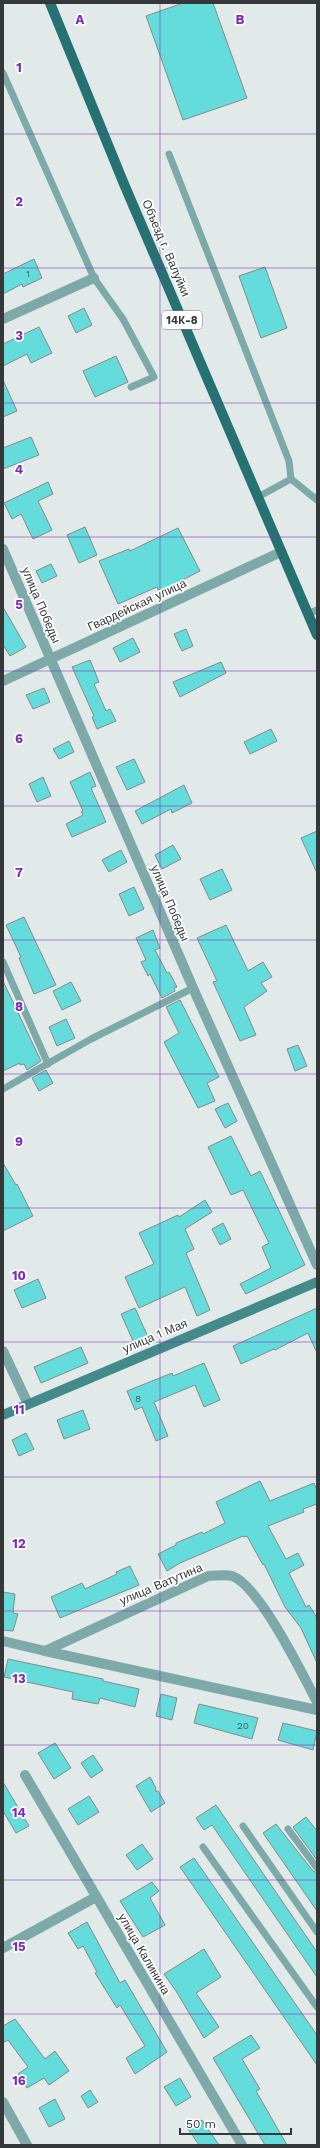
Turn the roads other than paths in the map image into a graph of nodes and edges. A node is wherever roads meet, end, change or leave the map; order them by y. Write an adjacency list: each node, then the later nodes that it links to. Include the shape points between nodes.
1 (50, 3): 8 (main road, Объезд г. Валуйки / 14К-8, via 124,184)
2 (3, 73): 4 (lane)
3 (169, 154): 7 (lane, via 289,461)
4 (94, 278): 5 (street); 6 (lane, via 123,319 154,377)
5 (3, 319)
6 (131, 387)
7 (291, 479): 8 (lane); 9 (lane)
8 (258, 497): 11 (main road, Объезд г. Валуйки / 14К-8)
9 (317, 500)
10 (3, 549): 14 (street, улица Победы)
11 (281, 552): 12 (main road, Объезд г. Валуйки / 14К-8); 14 (street, Гвардейская улица)
12 (312, 612): 13 (main road, Объезд г. Валуйки / 14К-8)
13 (317, 635)
14 (50, 659): 15 (street, Гвардейская улица); 17 (street, улица Победы)
15 (3, 681)
16 (3, 962): 18 (lane)
17 (193, 988): 18 (lane, via 91,1039); 20 (street, улица Победы)
18 (48, 1064): 19 (lane)
19 (3, 1089)
20 (317, 1264)
21 (317, 1282): 23 (main road, улица 1 Мая)
22 (3, 1351): 23 (street)
23 (28, 1404): 24 (main road, улица 1 Мая)
24 (3, 1416)
25 (3, 1641): 26 (street)
26 (45, 1651): 27 (street, улица Ватутина, via 208,1576 232,1575 246,1585 272,1620); 28 (street)
27 (317, 1702)
28 (317, 1710)
29 (25, 1775): 34 (street, улица Калинина)
30 (243, 1826): 35 (lane)
31 (288, 1829): 33 (lane)
32 (203, 1847): 37 (lane)
33 (317, 1868)
34 (96, 1897): 36 (street); 40 (street, улица Калинина)
35 (317, 1932)
36 (3, 1948)
37 (317, 2007)
38 (3, 2102): 39 (street)
39 (27, 2145)
40 (242, 2145)

